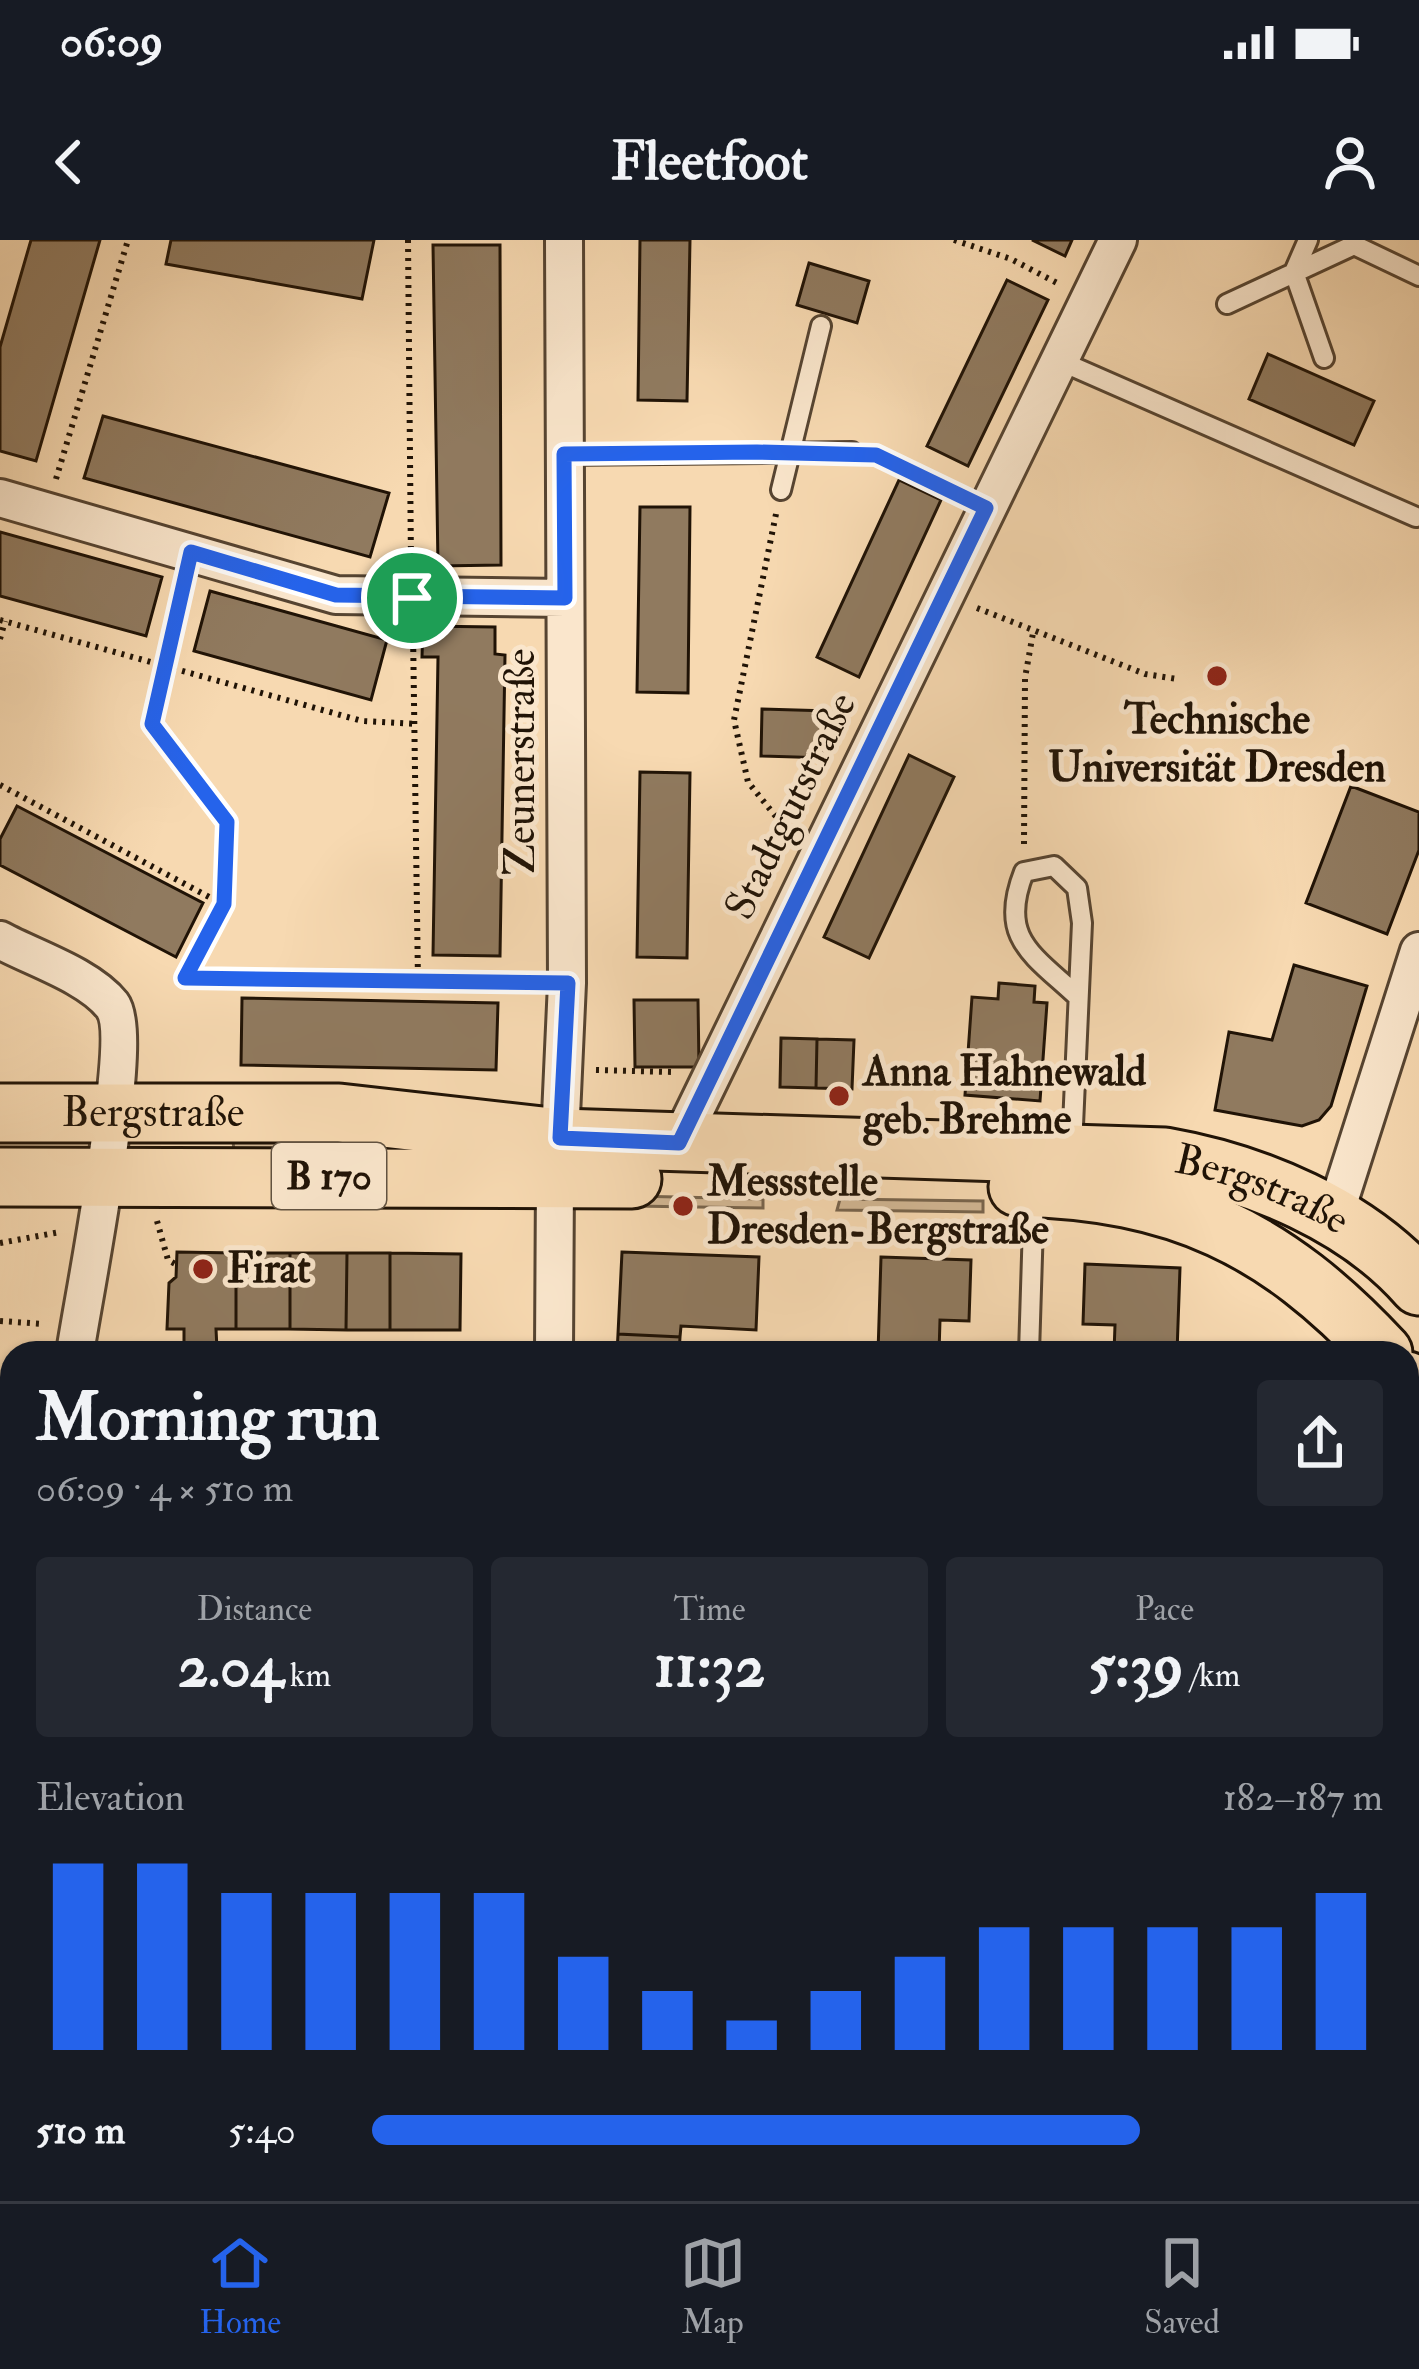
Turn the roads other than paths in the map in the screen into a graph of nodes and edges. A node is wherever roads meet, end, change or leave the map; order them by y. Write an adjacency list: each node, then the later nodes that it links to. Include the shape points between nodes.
1 (564, 240): 11 (street, Zeunerstraße)
2 (1118, 240): 9 (street, Stadtgutstraße)
3 (1308, 240): 4 (lane)
4 (1294, 272): 5 (lane, via 1354,244); 6 (lane); 8 (lane)
5 (1419, 277)
6 (1227, 304)
7 (820, 326): 12 (lane)
8 (1324, 358)
9 (1060, 361): 15 (lane); 22 (street, Stadtgutstraße)
10 (852, 452): 12 (lane)
11 (564, 454): 12 (lane); 16 (street, Zeunerstraße)
12 (788, 457): 13 (lane)
13 (781, 490)
14 (0, 498): 16 (street, via 336,595)
15 (1416, 517)
16 (565, 598): 23 (street, Zeunerstraße, via 568,983)
17 (0, 940): 20 (street, via 110,1003 121,1020)
18 (1419, 951): 27 (street)
19 (1077, 996): 19 (lane, via 1018,940 1012,903 1024,872 1054,866 1078,888); 24 (lane)
20 (113, 1111): 21 (main road, Bergstraße / B 170); 23 (main road, Bergstraße / B 170, via 339,1113); 26 (street)
21 (0, 1113)
22 (679, 1143): 23 (main road, Bergstraße / B 170); 24 (main road, Bergstraße / B 170)
23 (558, 1158): 24 (main road, B 170); 26 (main road, B 170); 30 (street, Zeunerstraße)
24 (1034, 1174): 27 (main road, Bergstraße / B 170, via 1191,1162); 31 (lane); 32 (main road, Bergstraße / B 170, via 1200,1216 1263,1248 1334,1300)
25 (0, 1178): 26 (main road, B 170)
26 (98, 1200): 29 (street)
27 (1334, 1217): 28 (main road, Bergstraße / B 170)
28 (1419, 1286)
29 (77, 1340)
30 (554, 1341)
31 (1029, 1341)
32 (1372, 1341)

